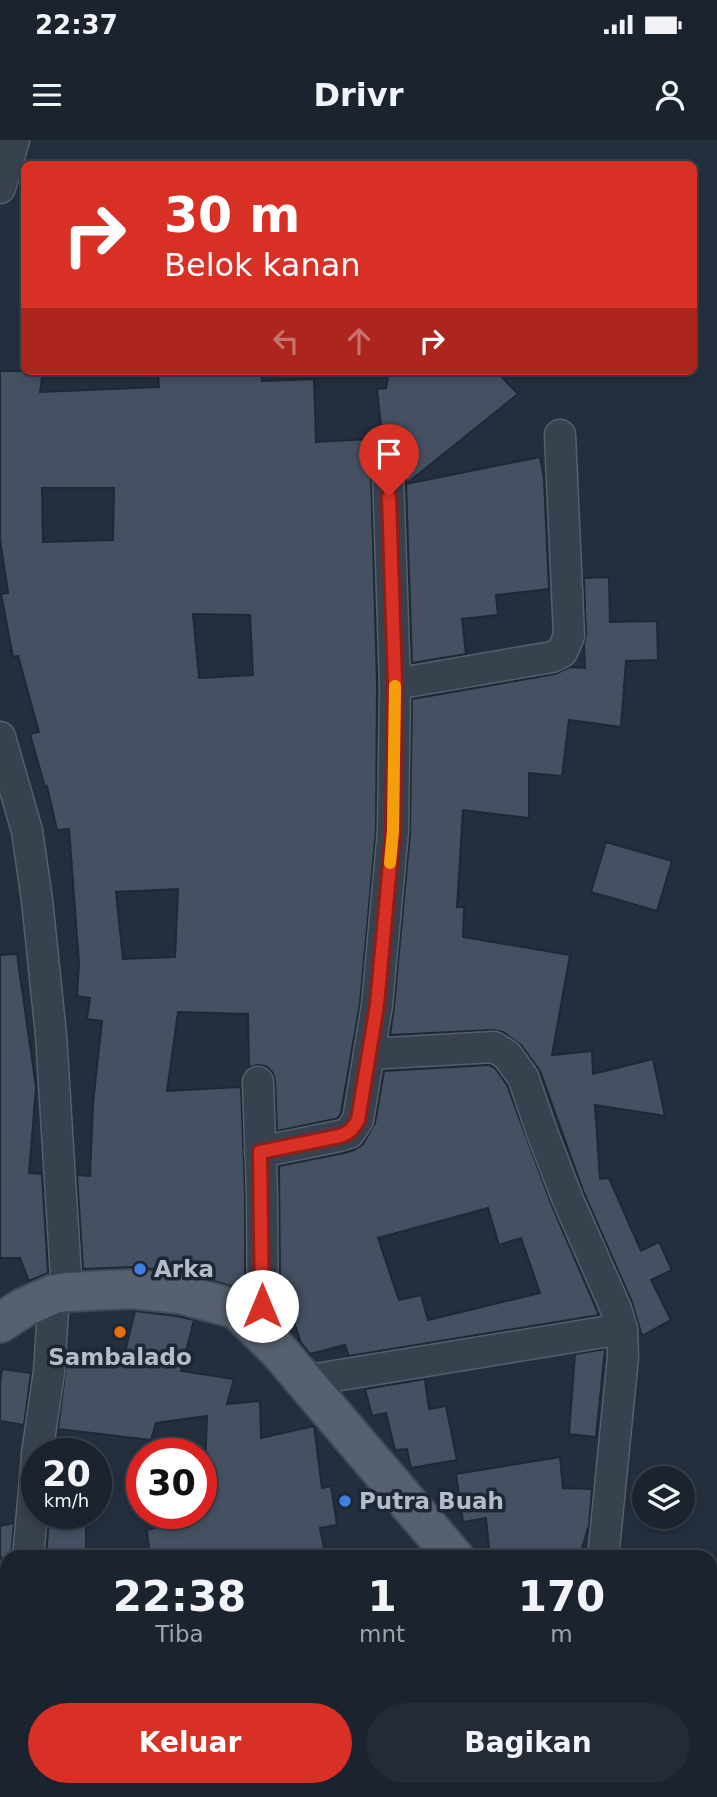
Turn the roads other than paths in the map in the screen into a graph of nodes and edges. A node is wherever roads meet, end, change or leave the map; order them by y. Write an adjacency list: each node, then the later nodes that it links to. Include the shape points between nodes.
1 (14, 140): 2 (street)
2 (0, 188)
3 (560, 435): 5 (street, via 569,636 562,652)
4 (387, 442): 5 (street)
5 (395, 684): 7 (street, via 393,831)
6 (0, 737): 10 (street, via 27,831 37,900 51,1035)
7 (369, 1054): 9 (street, via 358,1120 349,1133); 12 (street, via 494,1047 507,1055 523,1077)
8 (258, 1082): 9 (street)
9 (260, 1152): 13 (street)
10 (60, 1293): 11 (main road); 13 (main road, via 132,1289 180,1294 236,1309); 15 (street)
11 (0, 1323)
12 (621, 1329): 14 (street); 19 (street, via 623,1357)
13 (263, 1334): 14 (main road)
14 (304, 1381): 18 (main road)
15 (40, 1438)
16 (31, 1529): 17 (street)
17 (29, 1550)
18 (448, 1550)
19 (604, 1550)

